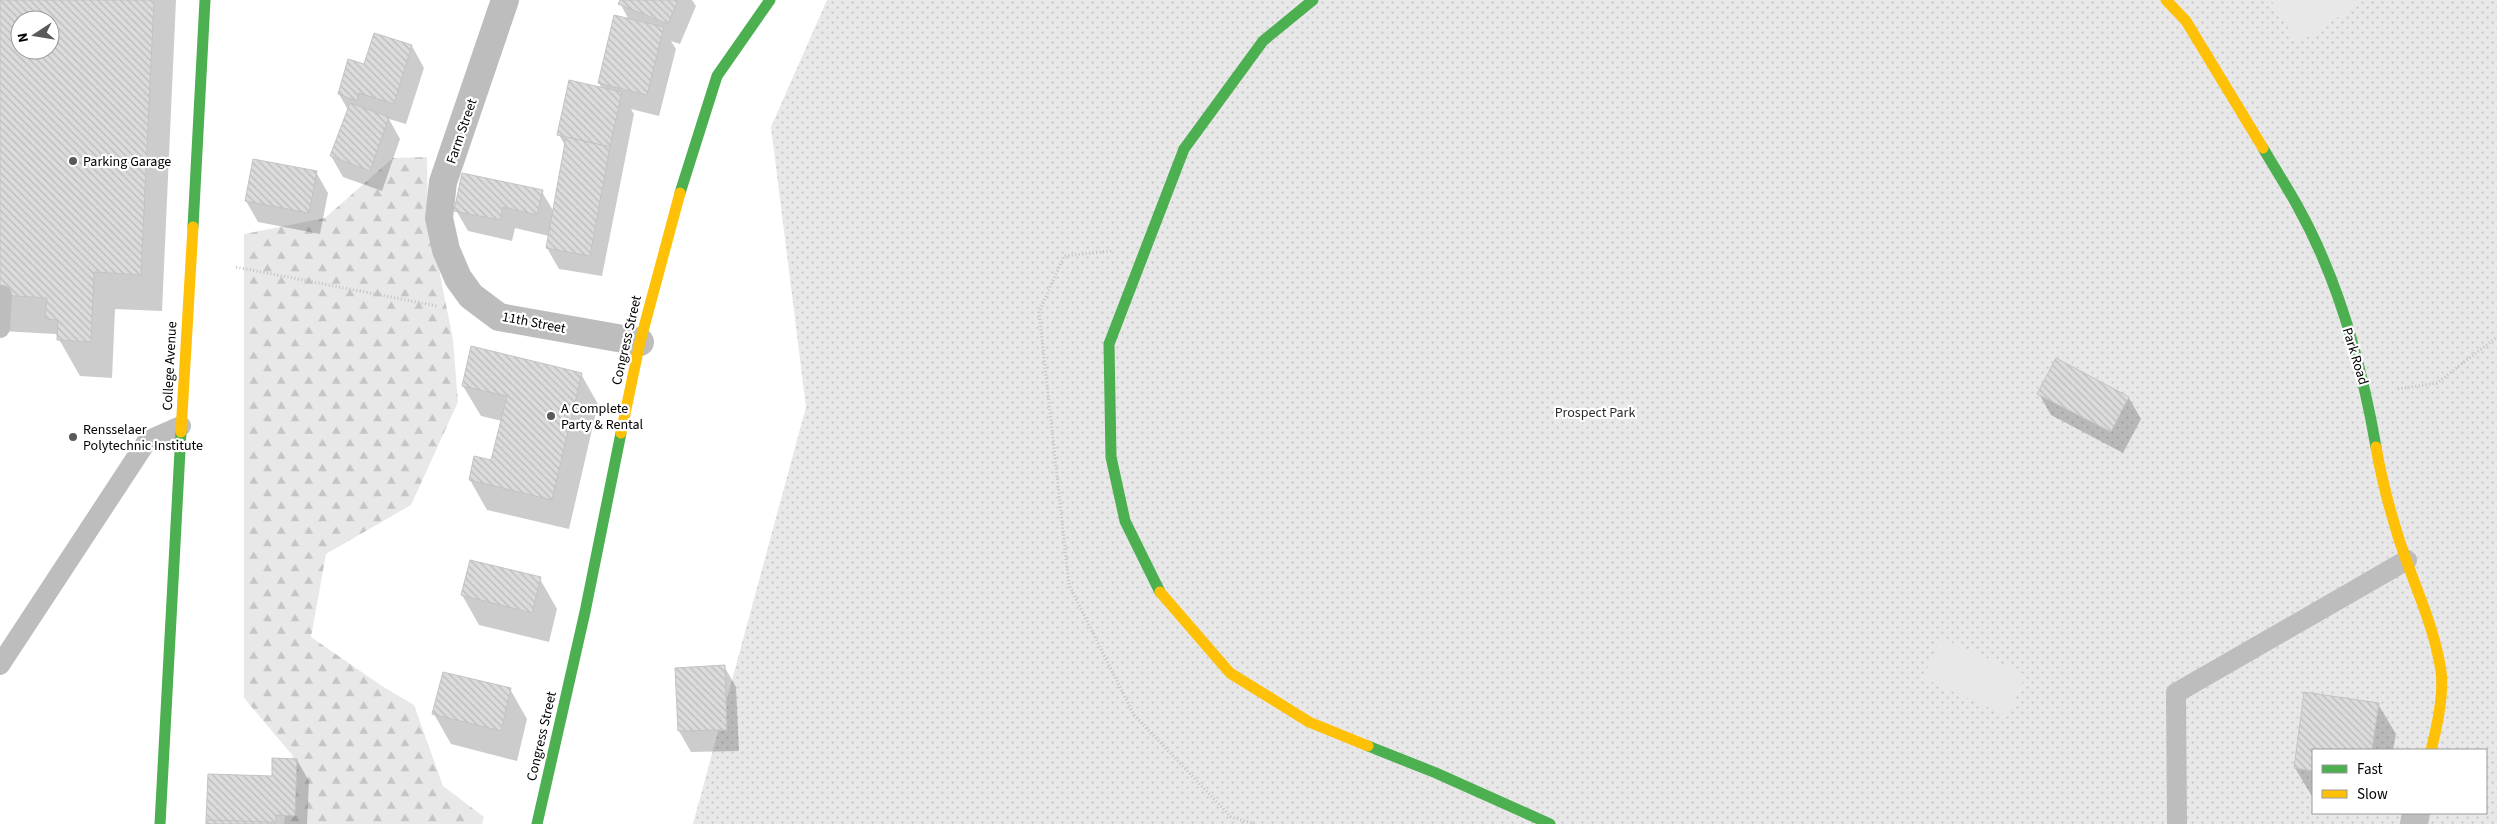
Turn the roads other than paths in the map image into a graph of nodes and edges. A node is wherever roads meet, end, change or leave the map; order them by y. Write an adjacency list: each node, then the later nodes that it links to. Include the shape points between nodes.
1 (205, 0): 10 (street, College Avenue)
2 (506, 0): 6 (street, Farm Street, via 443,182 439,218)
3 (770, 0): 9 (street, Congress Street, via 718,76 671,222)
4 (1313, 0): 16 (street, via 1263,41 1184,149 1109,344 1111,457 1125,521 1162,596 1230,672 1309,722 1436,773)
5 (2166, 0): 11 (street, Park Road, via 2186,21 2299,208 2336,291 2367,394 2381,475)
6 (452, 264): 9 (street, 11th Street, via 470,296 499,317)
7 (2, 295): 8 (lane)
8 (0, 328)
9 (640, 342): 15 (street, Congress Street, via 585,612)
10 (181, 426): 12 (lane, via 148,441); 14 (street, College Avenue)
11 (2407, 560): 13 (street, Park Road, via 2425,609 2441,672 2438,721); 17 (lane, via 2176,693)
12 (0, 665)
13 (2430, 749)
14 (160, 824)
15 (537, 824)
16 (1550, 824)
17 (2177, 824)

